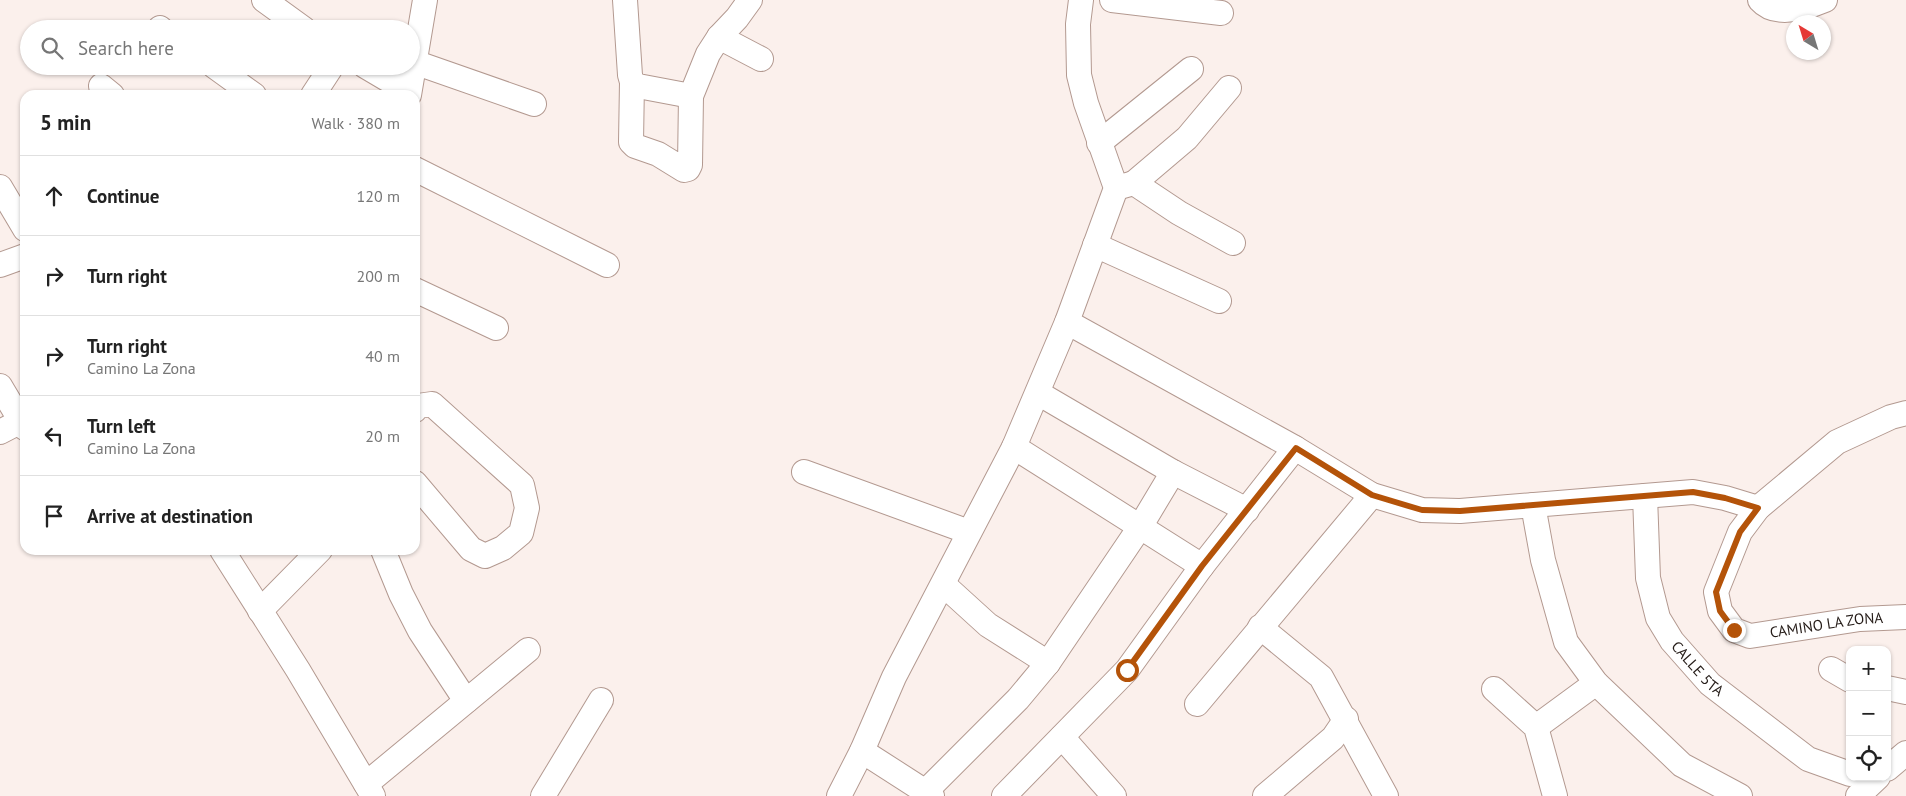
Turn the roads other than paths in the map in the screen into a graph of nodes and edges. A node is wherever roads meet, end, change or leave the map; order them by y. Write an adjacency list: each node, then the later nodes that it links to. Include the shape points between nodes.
1 (264, 0): 10 (street)
2 (426, 0): 11 (street)
3 (625, 0): 20 (street)
4 (750, 0): 12 (street)
5 (1081, 0): 28 (street, via 1079,75)
6 (1112, 0): 9 (street)
7 (1760, 0): 8 (street, via 1766,6 1783,10)
8 (1825, 0)
9 (1221, 13)
10 (296, 15)
11 (420, 31)
12 (719, 37): 13 (street); 26 (street, via 708,54)
13 (761, 58)
14 (420, 64): 27 (street)
15 (1190, 69): 28 (street)
16 (226, 75): 22 (street)
17 (326, 75): 23 (street)
18 (379, 75): 24 (street)
19 (412, 75): 25 (street)
20 (632, 82): 26 (street, via 638,86); 26 (street, via 631,142 684,170 690,165)
21 (1229, 88): 30 (street, via 1187,138)
22 (247, 90)
23 (316, 90)
24 (403, 90)
25 (410, 90)
26 (691, 96)
27 (534, 104)
28 (1099, 143): 30 (street)
29 (420, 172): 37 (street)
30 (1125, 185): 33 (street); 34 (street)
31 (0, 187): 32 (street)
32 (20, 221)
33 (1233, 243)
34 (1095, 246): 39 (street); 40 (street)
35 (20, 258): 36 (street)
36 (0, 265)
37 (607, 265)
38 (420, 292): 41 (street)
39 (1219, 301)
40 (1067, 322): 43 (street); 50 (street)
41 (496, 328)
42 (0, 386): 46 (street)
43 (1038, 393): 49 (street); 52 (street)
44 (420, 406): 53 (street, via 432,404 522,485 527,508 522,533 503,548 485,556 471,549)
45 (1906, 413): 57 (street, CAMINO LA ZONA, via 1837,442)
46 (20, 417)
47 (20, 424): 48 (street)
48 (0, 432)
49 (1014, 447): 59 (street); 60 (street)
50 (1296, 448): 54 (street); 58 (street)
51 (804, 472): 60 (street)
52 (1173, 472): 58 (street); 59 (street)
53 (420, 489)
54 (1372, 495): 56 (street, via 1422,510 1460,511); 68 (street)
55 (1645, 496): 56 (street); 57 (street, via 1693,492); 84 (street, CALLE 5TA, via 1648,578 1658,618 1672,641 1710,684 1808,759)
56 (1533, 505): 71 (street, via 1543,560 1566,642)
57 (1758, 508): 67 (street, CAMINO LA ZONA, via 1740,532 1716,592 1720,611 1734,630 1750,636 1860,619)
58 (1247, 510): 64 (street)
59 (1140, 527): 64 (street); 70 (street)
60 (969, 532): 65 (street)
61 (225, 555): 66 (street)
62 (315, 555): 66 (street)
63 (384, 555): 76 (street, via 420,631)
64 (1202, 566): 80 (street, via 1127,670)
65 (944, 585): 70 (street, via 988,625); 81 (street, via 894,677)
66 (260, 611): 85 (street)
67 (1906, 617)
68 (1260, 627): 77 (street); 78 (street, via 1321,677)
69 (528, 650): 76 (street)
70 (1048, 663): 86 (street)
71 (1596, 683): 79 (street); 94 (street, via 1682,764)
72 (1494, 689): 79 (street)
73 (1891, 689): 74 (street)
74 (1906, 692)
75 (601, 700): 87 (street)
76 (466, 701): 85 (street)
77 (1197, 704)
78 (1346, 720): 91 (street, via 1333,738); 92 (street)
79 (1536, 727): 93 (street)
80 (1062, 737): 89 (street); 90 (street)
81 (862, 751): 86 (street); 88 (street)
82 (1906, 753): 83 (street)
83 (1891, 765)
84 (1846, 773)
85 (369, 790)
86 (929, 794)
87 (543, 796)
88 (839, 796)
89 (1004, 796)
90 (1114, 796)
91 (1265, 796)
92 (1386, 796)
93 (1555, 796)
94 (1740, 796)

